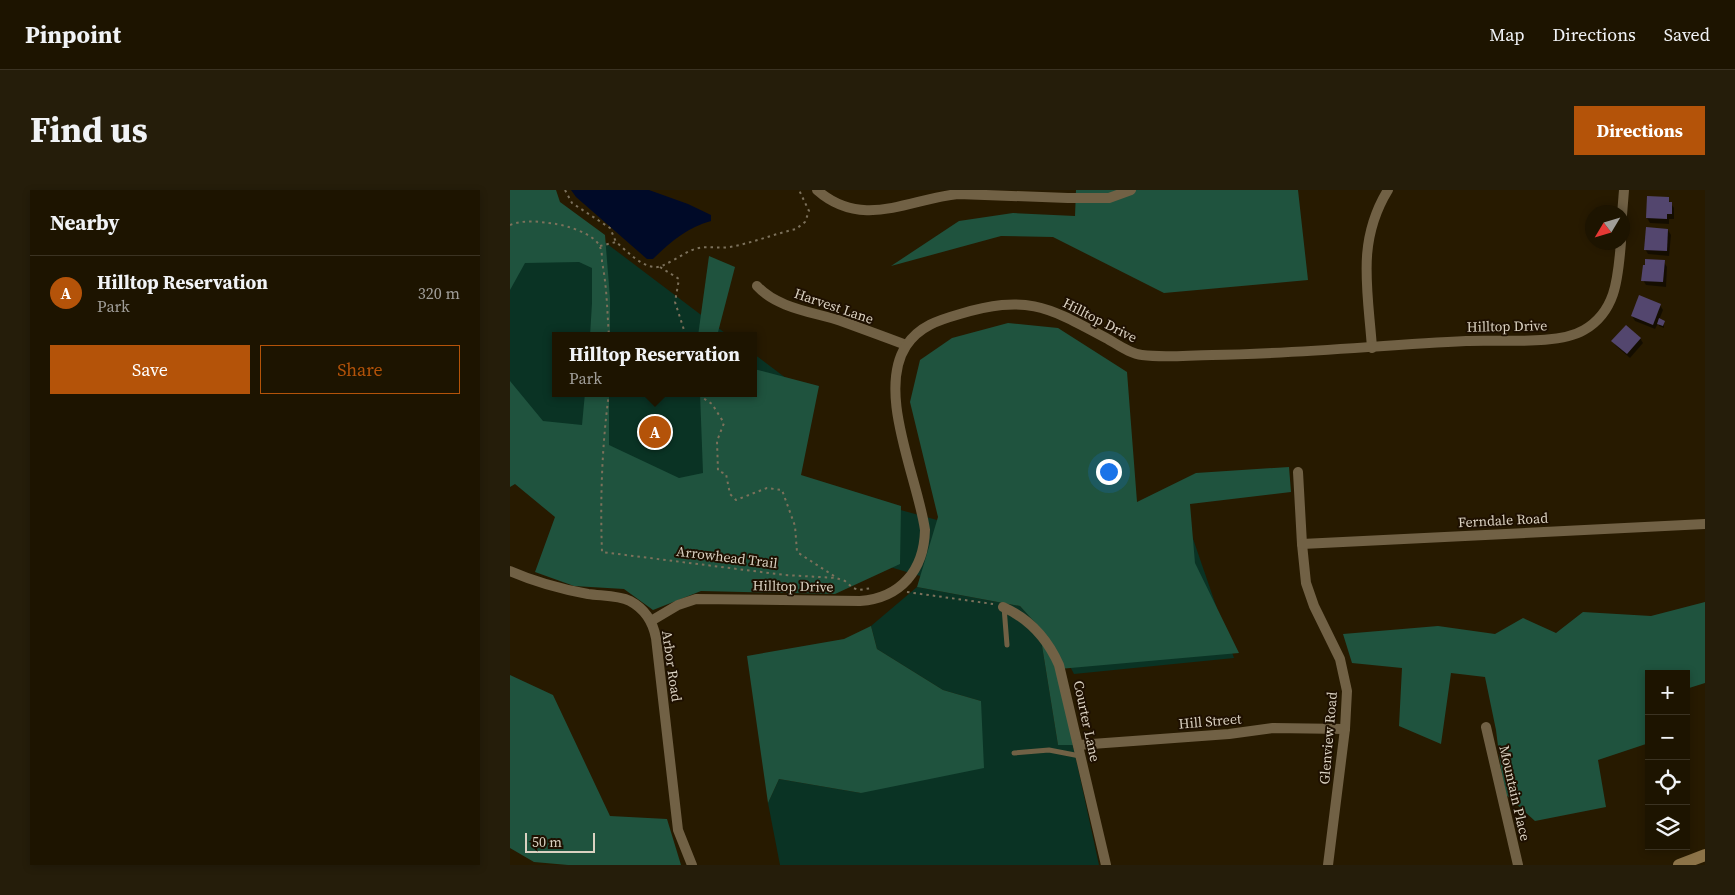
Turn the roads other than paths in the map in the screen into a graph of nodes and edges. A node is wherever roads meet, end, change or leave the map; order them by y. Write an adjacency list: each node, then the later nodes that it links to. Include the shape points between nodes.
1 (817, 190): 5 (street, via 840,204 871,211 946,195)
2 (1131, 190): 6 (street, via 1110,198)
3 (1388, 190): 11 (street, via 1376,212 1367,249)
4 (1624, 190): 7 (street)
5 (991, 193): 6 (street)
6 (1056, 194)
7 (1623, 205)
8 (1620, 250): 11 (street, Hilltop Drive, via 1618,281 1612,298 1598,318 1575,334 1557,339 1466,340)
9 (757, 286): 10 (street, Harvest Lane, via 766,296 800,310)
10 (906, 345): 11 (street, Hilltop Drive, via 918,332 939,320 1010,303 1036,306 1061,314 1139,356); 17 (street, Hilltop Drive, via 895,378 896,408 924,520 925,540 917,567 905,582 876,599 860,602 696,598)
11 (1372, 348)
12 (1298, 472): 14 (street, Glenview Road)
13 (1705, 524): 14 (street, Ferndale Road)
14 (1302, 544): 20 (street, Glenview Road, via 1306,583 1344,672)
15 (510, 571): 17 (street, Arbor Road, via 563,590 623,598 636,605)
16 (1004, 607): 18 (lane); 21 (street, Courter Lane, via 1036,628 1055,654 1063,675)
17 (651, 622): 25 (street, Arbor Road, via 656,638 678,830)
18 (1007, 645)
19 (1486, 727): 28 (street, Mountain Place)
20 (1345, 729): 21 (street, Hill Street, via 1273,728); 27 (street, Glenview Road)
21 (1078, 745): 23 (street, Courter Lane)
22 (1014, 753): 23 (lane, via 1049,750)
23 (1080, 756): 26 (street, Courter Lane)
24 (1705, 855): 29 (street)
25 (692, 865)
26 (1106, 865)
27 (1328, 865)
28 (1518, 865)
29 (1679, 865)

